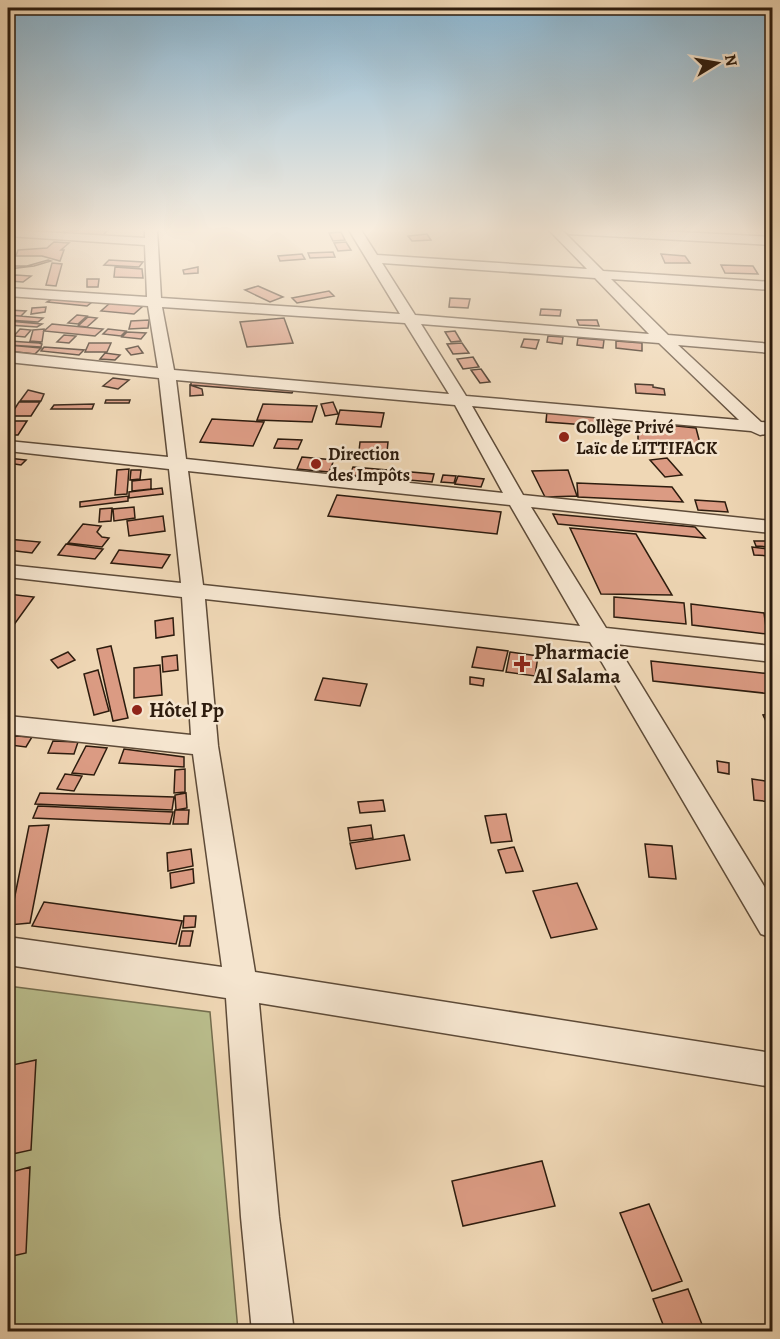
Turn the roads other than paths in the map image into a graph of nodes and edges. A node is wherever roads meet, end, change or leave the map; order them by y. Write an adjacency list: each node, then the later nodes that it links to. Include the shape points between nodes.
1 (16, 292): 5 (street)
2 (154, 292): 5 (street)
3 (395, 292): 6 (street)
4 (617, 292): 7 (street)
5 (154, 301): 6 (street); 10 (street)
6 (411, 319): 7 (street); 11 (street)
7 (663, 339): 8 (street); 12 (street)
8 (772, 348)
9 (8, 357): 10 (street)
10 (167, 374): 11 (street); 15 (street)
11 (460, 399): 12 (street); 16 (street)
12 (764, 427): 13 (street)
13 (772, 442)
14 (8, 446): 15 (street)
15 (178, 464): 16 (street); 19 (street)
16 (516, 499): 17 (street); 20 (street)
17 (772, 527)
18 (8, 571): 19 (street)
19 (193, 592): 20 (street); 23 (street)
20 (598, 636): 21 (street); 24 (street)
21 (772, 654)
22 (8, 725): 23 (street)
23 (205, 746): 26 (street)
24 (772, 925)
25 (8, 951): 26 (street)
26 (241, 985): 27 (street); 28 (street)
27 (772, 1070)
28 (273, 1332)

